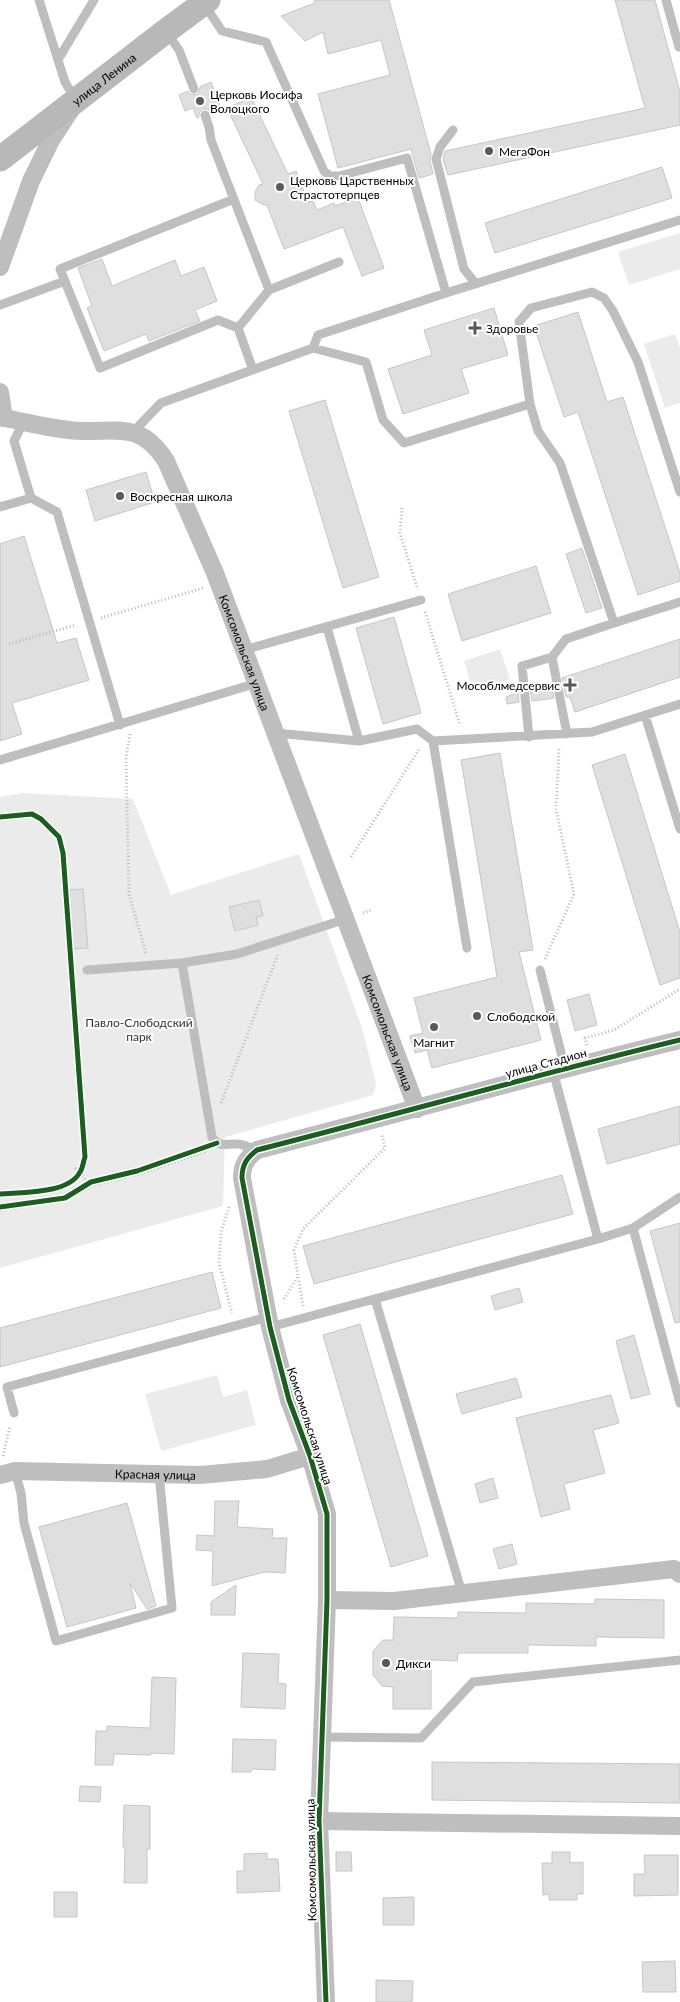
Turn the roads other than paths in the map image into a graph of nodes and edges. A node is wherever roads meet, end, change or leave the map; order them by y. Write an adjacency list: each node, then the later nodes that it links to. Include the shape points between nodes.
1 (39, 0): 7 (lane)
2 (94, 0): 7 (lane)
3 (666, 0): 6 (lane)
4 (206, 2): 5 (main road, улица Ленина); 20 (lane, via 222,31 266,42 324,171 330,176 407,158)
5 (166, 31): 8 (lane, via 179,50); 9 (main road, улица Ленина)
6 (679, 47)
7 (59, 58): 9 (lane)
8 (194, 89)
9 (76, 101): 12 (main road, улица Ленина); 16 (street, via 51,140 31,181)
10 (205, 115): 13 (lane)
11 (454, 130): 18 (lane, via 440,147 436,159 464,269)
12 (0, 159)
13 (234, 199): 17 (lane, via 60,269); 19 (lane)
14 (680, 220): 18 (lane)
15 (339, 262): 19 (lane)
16 (0, 267)
17 (65, 281): 21 (lane); 22 (lane, via 100,368 218,320)
18 (476, 284): 20 (lane)
19 (269, 290): 22 (lane)
20 (446, 293): 23 (lane, via 318,335)
21 (0, 305)
22 (238, 328): 24 (lane)
23 (313, 348): 24 (lane); 26 (lane, via 366,362 383,420 404,443)
24 (253, 370): 29 (lane, via 161,403)
25 (0, 392): 27 (street, Комсомольская улица)
26 (530, 404): 30 (lane, via 520,322 530,308 592,292 604,298 638,362); 35 (lane, via 538,431 560,463)
27 (2, 420): 28 (street, Комсомольская улица)
28 (24, 421): 29 (street, Комсомольская улица, via 68,430); 31 (lane, via 14,441)
29 (133, 432): 37 (street, Комсомольская улица, via 146,437 166,461)
30 (680, 492)
31 (31, 498): 32 (lane); 42 (lane, via 57,512)
32 (0, 507)
33 (421, 600): 36 (lane)
34 (680, 602): 35 (lane)
35 (614, 623): 38 (lane, via 566,639)
36 (327, 627): 37 (lane); 47 (lane)
37 (244, 650): 39 (street, Комсомольская улица)
38 (552, 657): 44 (lane); 45 (lane, via 522,666)
39 (257, 684): 42 (lane); 43 (street, Комсомольская улица)
40 (680, 704): 41 (lane)
41 (645, 715): 44 (lane, via 592,732); 49 (lane)
42 (120, 724): 48 (lane)
43 (276, 733): 47 (lane); 50 (street, Комсомольская улица)
44 (564, 734): 45 (lane)
45 (529, 737): 46 (lane)
46 (430, 739): 47 (lane, via 417,729); 51 (lane)
47 (359, 741)
48 (0, 760)
49 (680, 829)
50 (346, 919): 52 (lane, via 236,954); 57 (street, Комсомольская улица)
51 (467, 948)
52 (182, 963): 53 (lane); 58 (lane, via 212,1137 225,1146 238,1144)
53 (88, 970)
54 (540, 970): 56 (lane)
55 (680, 1040): 56 (street, улица Стадион)
56 (559, 1069): 57 (street, улица Стадион); 61 (lane)
57 (417, 1109): 58 (street, Комсомольская улица)
58 (258, 1150): 63 (street, Комсомольская улица, via 242,1167 242,1178)
59 (680, 1197): 60 (lane)
60 (633, 1228): 61 (lane); 64 (lane)
61 (598, 1239): 62 (lane)
62 (375, 1299): 63 (lane); 70 (lane)
63 (274, 1322): 65 (lane, via 236,1326 7,1387); 66 (street, Комсомольская улица, via 289,1400)
64 (680, 1403)
65 (14, 1413)
66 (310, 1456): 68 (street, Красная улица, via 267,1469 200,1475); 71 (street, Комсомольская улица, via 327,1514)
67 (6, 1468): 68 (street, Красная улица); 68 (lane, via 21,1493 24,1523 56,1641 172,1608)
68 (159, 1474)
69 (678, 1568): 70 (street)
70 (462, 1593): 71 (street, via 394,1601)
71 (327, 1600): 73 (street, Комсомольская улица)
72 (680, 1660): 73 (lane, via 473,1682 421,1738)
73 (322, 1737): 74 (street, Комсомольская улица)
74 (319, 1820): 75 (street); 76 (street, Комсомольская улица)
75 (680, 1826)
76 (326, 2002)

